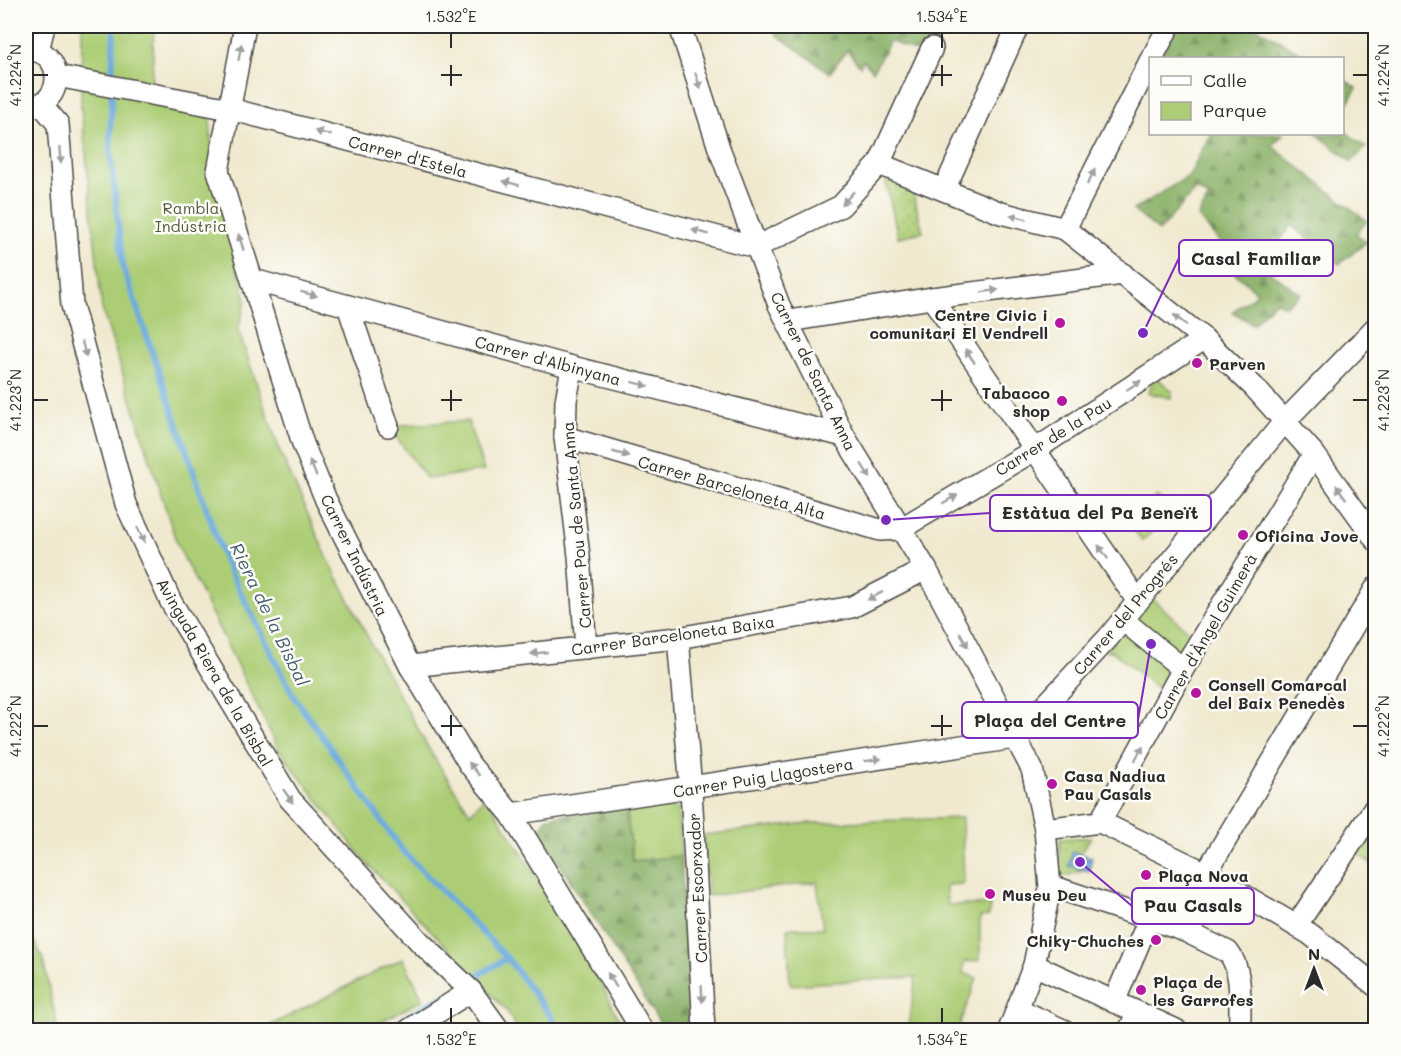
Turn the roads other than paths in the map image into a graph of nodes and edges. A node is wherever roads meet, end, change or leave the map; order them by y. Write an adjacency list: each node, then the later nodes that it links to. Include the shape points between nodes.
1 (44, 26): 7 (street)
2 (245, 26): 12 (street, Carrer Indústria, one-way to 2)
3 (680, 26): 16 (street, Carrer de Santa Anna, one-way to 16)
4 (1018, 26): 14 (street)
5 (1169, 26): 8 (street)
6 (932, 48): 13 (street)
7 (32, 50): 10 (street, via 48,56)
8 (1153, 57)
9 (1149, 64): 15 (street, one-way to 9)
10 (67, 78): 11 (street, via 53,93); 12 (street, Carrer d'Estela)
11 (33, 105): 54 (street, Avinguda Riera de la Bisbal, one-way to 54, via 58,124 72,305 126,504 171,602 290,799 420,942)
12 (230, 109): 16 (street, Carrer d'Estela, one-way to 12); 18 (street, Carrer Indústria, one-way to 12, via 218,171)
13 (879, 164): 14 (street); 16 (street, one-way to 16, via 841,206)
14 (944, 190): 15 (street, one-way to 14, via 1001,213)
15 (1065, 229): 17 (street)
16 (756, 247): 21 (street, Carrer de Santa Anna)
17 (1123, 274): 19 (street, one-way to 17); 23 (street, one-way to 17)
18 (253, 280): 20 (street, Carrer d'Albinyana, one-way to 20); 39 (street, Carrer Indústria, one-way to 18, via 326,500 303,444)
19 (932, 298): 21 (street); 29 (street, one-way to 19)
20 (348, 306): 24 (street, Carrer d'Albinyana); 26 (street)
21 (789, 321): 27 (street, Carrer de Santa Anna)
22 (1376, 327): 25 (street, Carrer del Progrés)
23 (1204, 339): 25 (street); 29 (street, Carrer de la Pau, one-way to 23)
24 (572, 367): 27 (street, Carrer d'Albinyana, one-way to 27); 28 (street, Carrer Pou de Santa Anna)
25 (1284, 422): 30 (street); 35 (street, Carrer del Progrés)
26 (388, 426)
27 (843, 436): 31 (street, Carrer de Santa Anna, one-way to 31)
28 (565, 437): 31 (street, Carrer Barceloneta Alta, one-way to 31, via 880,530); 38 (street, Carrer Pou de Santa Anna)
29 (1033, 451): 31 (street, Carrer de la Pau, one-way to 29); 35 (street, one-way to 29)
30 (1314, 454): 32 (street, one-way to 30); 40 (street, Carrer d'Àngel Guimerà)
31 (900, 529): 33 (street, Carrer de Santa Anna)
32 (1376, 540)
33 (926, 569): 37 (street, Carrer Barceloneta Baixa, one-way to 37, via 852,607); 41 (street, Carrer de Santa Anna, one-way to 41)
34 (1376, 588): 47 (street)
35 (1137, 600): 36 (street, Carrer del Progrés)
36 (1123, 620): 40 (street); 41 (street, Carrer del Progrés)
37 (678, 638): 38 (street, Carrer Barceloneta Baixa); 42 (street, Carrer Escorxador)
38 (586, 648): 39 (street, Carrer Barceloneta Baixa, one-way to 39)
39 (410, 666): 44 (street, Carrer Indústria, one-way to 39, via 470,765)
40 (1183, 669): 45 (street, Carrer d'Àngel Guimerà, one-way to 40)
41 (1015, 738): 42 (street, Carrer Puig Llagostera, one-way to 41); 46 (street, Carrer de Santa Anna, via 1032,769)
42 (691, 789): 44 (street, Carrer Puig Llagostera); 58 (street, Carrer Escorxador, one-way to 58)
43 (1376, 806): 50 (street)
44 (511, 814): 61 (street, Carrer Indústria, one-way to 44)
45 (1100, 822): 46 (street); 47 (street)
46 (1044, 829): 48 (street)
47 (1206, 873): 50 (street); 51 (street)
48 (1050, 888): 49 (street); 52 (street)
49 (1150, 917): 51 (street); 55 (street)
50 (1296, 926): 53 (street)
51 (1183, 930): 65 (street, via 1228,952 1235,960)
52 (1034, 965): 55 (street); 56 (street)
53 (1376, 986)
54 (471, 991): 59 (street); 60 (street, Avinguda Riera de la Bisbal)
55 (1114, 1002): 57 (street)
56 (1018, 1009): 62 (street); 63 (street)
57 (1133, 1022): 64 (street)
58 (702, 1029)
59 (409, 1030)
60 (500, 1030)
61 (642, 1030)
62 (1009, 1030)
63 (1063, 1030)
64 (1176, 1030)
65 (1239, 1030)

